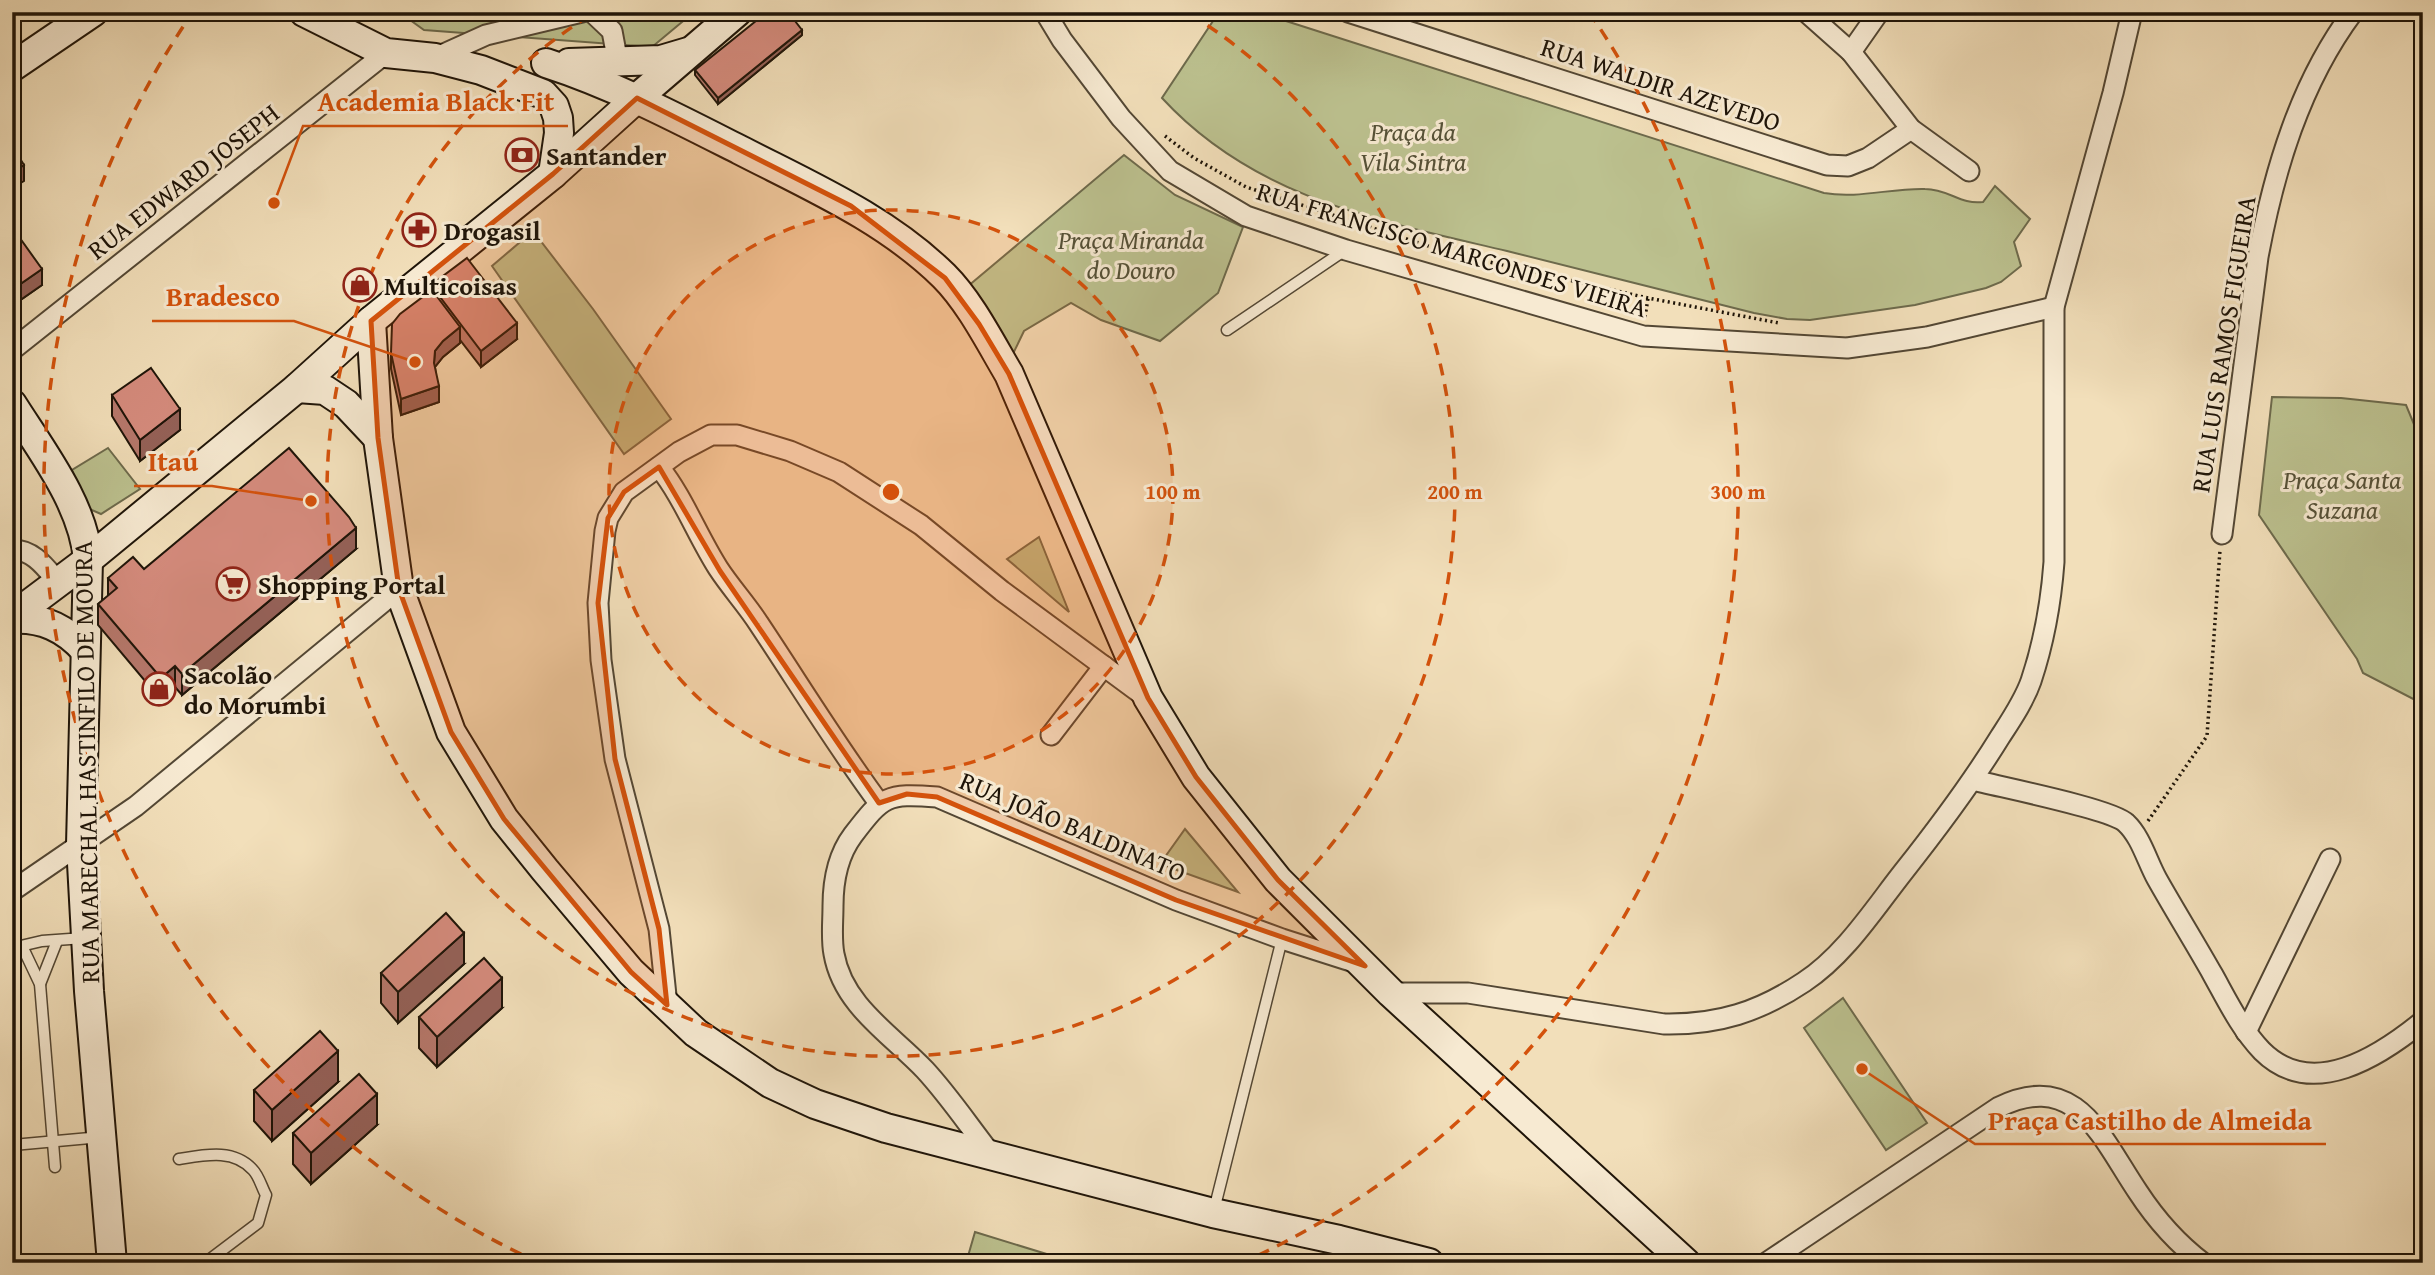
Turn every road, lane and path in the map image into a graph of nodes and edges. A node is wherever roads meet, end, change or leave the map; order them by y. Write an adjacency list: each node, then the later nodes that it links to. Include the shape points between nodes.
1 (93, 12): 18 (street)
2 (304, 12): 14 (street)
3 (582, 12): 15 (street, via 486,35)
4 (592, 12): 16 (street, via 612,31)
5 (737, 12): 12 (street)
6 (1045, 12): 25 (street, RUA FRANCISCO MARCONDES VIEIRA, via 1121,118 1170,171 1246,216)
7 (1348, 12): 22 (street, RUA WALDIR AZEVEDO, via 1827,165 1849,166 1868,158)
8 (1806, 12): 13 (street)
9 (1879, 12): 13 (street)
10 (2132, 12): 26 (street)
11 (2353, 12): 36 (street, RUA LUIS RAMOS FIGUEIRA, via 2319,63 2281,160 2264,225)
12 (694, 50): 16 (street, via 661,60); 20 (street)
13 (1852, 52): 22 (street)
14 (386, 53): 15 (street); 30 (street, RUA EDWARD JOSEPH)
15 (435, 58): 19 (street)
16 (618, 62): 17 (street)
17 (546, 63): 19 (street); 20 (street)
18 (12, 67)
19 (481, 70): 24 (street, via 543,93 554,106 559,133)
20 (637, 98): 24 (street); 45 (street, via 851,206 900,238 946,278 1009,374)
21 (1156, 129): 28 (path, via 1194,158 1245,187 1450,253)
22 (1911, 129): 23 (street)
23 (1969, 171)
24 (553, 174): 27 (street)
25 (1346, 250): 26 (street, RUA FRANCISCO MARCONDES VIEIRA, via 1643,336 1847,348 1927,337); 29 (lane)
26 (2054, 307): 47 (street, via 2051,604 2030,684)
27 (371, 321): 31 (street); 33 (street)
28 (1780, 324)
29 (1227, 330)
30 (12, 350)
31 (297, 388): 33 (street, via 324,390 346,404); 35 (street)
32 (12, 404): 38 (street, RUA MARECHAL HASTINFILO DE MOURA, via 79,519)
33 (378, 438): 40 (street)
34 (659, 467): 44 (street, via 711,435 737,435 790,450 839,472 921,525); 48 (street, via 720,571); 60 (street, via 624,492 608,518 598,603 615,759 659,929)
35 (125, 530): 38 (street); 41 (street, via 103,564)
36 (2222, 534): 49 (path, via 2207,736)
37 (12, 550): 39 (street, via 38,560)
38 (88, 560): 39 (street); 41 (street, RUA MARECHAL HASTINFILO DE MOURA)
39 (58, 582): 42 (street)
40 (399, 589): 50 (street, via 136,806); 60 (street, via 451,732 472,770 545,870 631,972)
41 (87, 602): 43 (street, RUA MARECHAL HASTINFILO DE MOURA)
42 (12, 618): 43 (street, via 52,624)
43 (85, 650): 50 (street, RUA MARECHAL HASTINFILO DE MOURA)
44 (1104, 666): 45 (street); 46 (street)
45 (1148, 698): 57 (street, via 1196,778 1278,880)
46 (1051, 735)
47 (1973, 780): 49 (street, via 2096,810 2125,821); 59 (street, via 1839,952 1807,980 1741,1016 1692,1025 1664,1024 1468,993)
48 (879, 803): 54 (street, RUA JOÃO BALDINATO, via 907,794 937,797 1176,900); 66 (street, via 848,841 840,860 833,891 835,962 864,1013 923,1068)
49 (2137, 837): 62 (street)
50 (81, 845): 52 (street); 53 (street, RUA MARECHAL HASTINFILO DE MOURA)
51 (2330, 859): 62 (street)
52 (12, 891)
53 (86, 938): 55 (lane); 63 (street, RUA MARECHAL HASTINFILO DE MOURA)
54 (1282, 939): 57 (street, RUA JOÃO BALDINATO); 70 (lane)
55 (57, 941): 56 (lane); 58 (lane)
56 (17, 947): 58 (lane)
57 (1364, 966): 59 (street)
58 (40, 984): 64 (lane)
59 (1391, 993): 74 (street)
60 (667, 1005): 66 (street, via 731,1058 792,1094 886,1128)
61 (2423, 1021): 62 (street, via 2379,1054 2319,1073 2297,1071 2275,1061)
62 (2246, 1032)
63 (101, 1137): 64 (lane); 71 (street, RUA MARECHAL HASTINFILO DE MOURA)
64 (53, 1141): 65 (lane); 68 (lane)
65 (13, 1142): 69 (lane)
66 (991, 1154): 70 (street)
67 (179, 1159): 72 (lane, via 231,1155 253,1170 266,1195 258,1223)
68 (55, 1167)
69 (13, 1171)
70 (1213, 1213): 73 (street)
71 (112, 1263)
72 (205, 1263)
73 (1429, 1263)
74 (1686, 1263)
75 (1766, 1263): 76 (street, via 1999,1107 2035,1096 2067,1102 2090,1119 2139,1195)
76 (2203, 1263)

